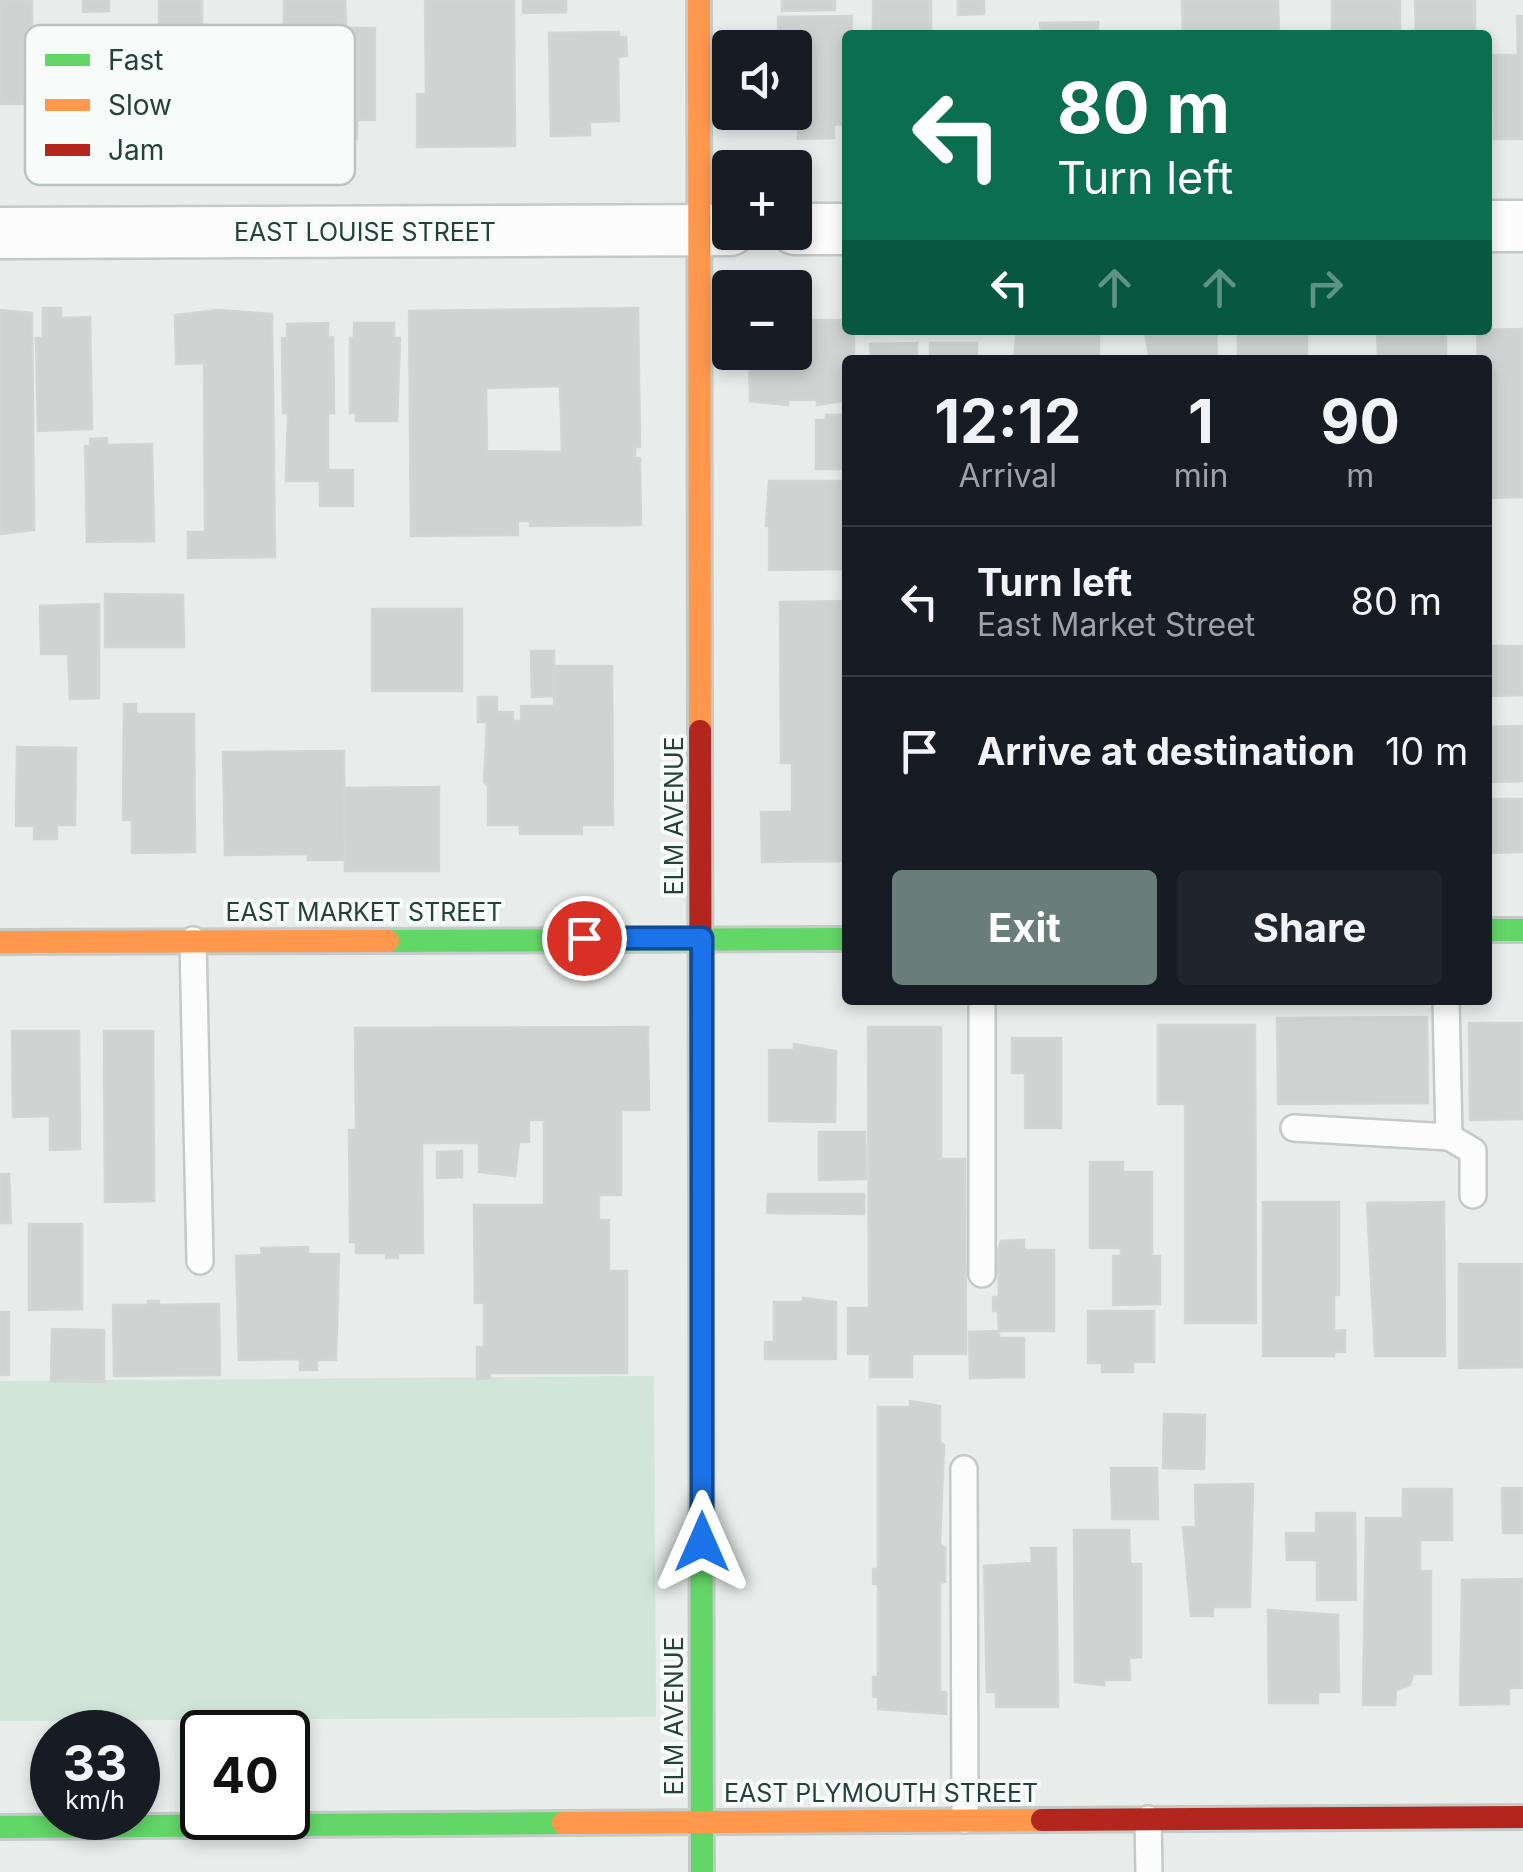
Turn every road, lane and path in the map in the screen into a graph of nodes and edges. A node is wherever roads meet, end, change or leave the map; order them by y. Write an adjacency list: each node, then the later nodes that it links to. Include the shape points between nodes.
1 (699, 0): 2 (street, ELM AVENUE)
2 (712, 187)
3 (1492, 226): 4 (street)
4 (1523, 226)
5 (812, 229): 6 (street)
6 (842, 229)
7 (712, 230): 8 (street, EAST LOUISE STREET)
8 (0, 233)
9 (715, 250): 12 (street, ELM AVENUE)
10 (1492, 930): 11 (street)
11 (1523, 930)
12 (702, 938): 13 (street, EAST MARKET STREET); 14 (street, EAST MARKET STREET); 27 (street, ELM AVENUE)
13 (193, 940): 15 (street, EAST MARKET STREET); 21 (lane)
14 (842, 940)
15 (0, 942)
16 (982, 1005): 22 (lane)
17 (1446, 1005): 19 (lane)
18 (1294, 1128): 19 (lane)
19 (1449, 1137): 20 (lane, via 1473,1151)
20 (1474, 1194)
21 (200, 1261)
22 (982, 1274)
23 (964, 1469): 26 (lane)
24 (1523, 1817): 25 (street, EAST PLYMOUTH STREET)
25 (1148, 1819): 26 (street, EAST PLYMOUTH STREET); 30 (lane)
26 (965, 1820): 27 (street, EAST PLYMOUTH STREET)
27 (702, 1821): 28 (street, EAST PLYMOUTH STREET); 29 (street, ELM AVENUE)
28 (0, 1827)
29 (702, 1872)
30 (1149, 1872)

